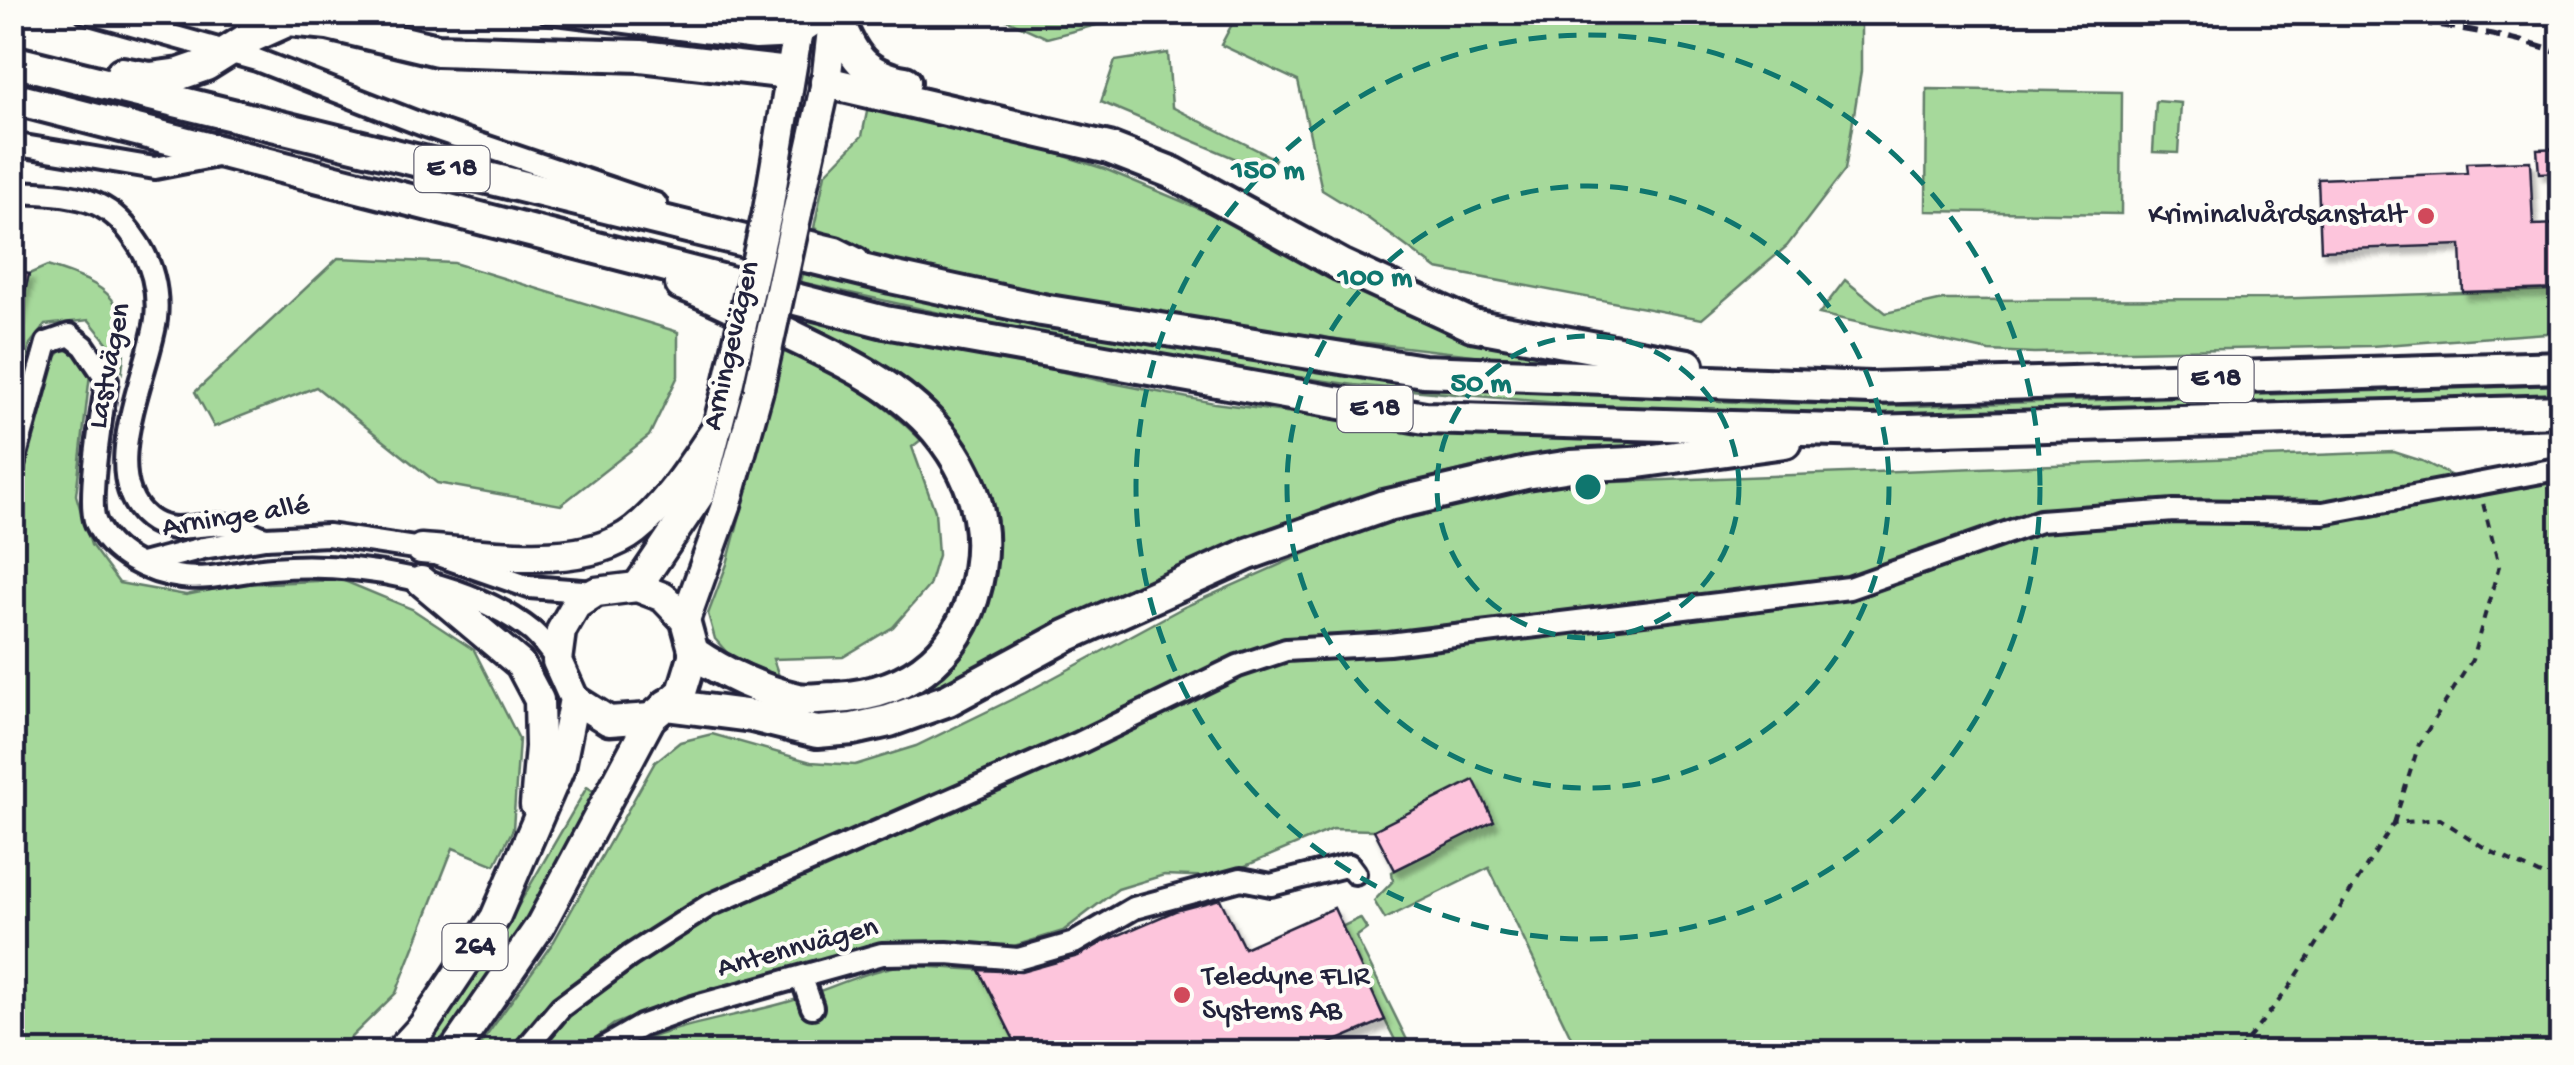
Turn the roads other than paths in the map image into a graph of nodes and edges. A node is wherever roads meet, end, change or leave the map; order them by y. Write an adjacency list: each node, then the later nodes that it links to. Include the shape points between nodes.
1 (86, 12): 6 (street)
2 (549, 12): 4 (street, via 756,39)
3 (833, 12): 4 (street); 9 (main road, Arningevägen); 12 (highway, via 868,72 1085,126)
4 (798, 25): 8 (main road, Arningevägen)
5 (12, 46): 6 (highway, via 150,78 180,74)
6 (230, 52): 8 (highway, via 289,20 437,50 641,56); 16 (street, via 636,199 836,248)
7 (12, 61): 16 (highway, E 18)
8 (789, 73): 9 (main road); 20 (main road, Arningevägen, bridge, via 768,210)
9 (826, 82): 12 (highway); 30 (main road, Arningevägen, bridge, via 759,388)
10 (12, 98): 13 (highway, E 18)
11 (12, 144): 13 (street, via 155,168)
12 (1109, 148): 18 (highway, via 1173,172 1341,266 1472,325 1666,362)
13 (231, 153): 15 (highway, E 18)
14 (12, 192): 24 (street, Lastvägen, via 90,201 122,220 144,251 154,278 156,320 126,437 133,499 147,517 171,529 230,525)
15 (503, 222): 21 (highway, E 18, via 886,322 1425,418); 31 (highway, via 700,290 847,363 898,394 937,431 978,498 983,546 974,603 954,639 900,683 866,696 800,700 717,669)
16 (891, 276): 18 (highway, E 18, via 1042,310 1424,372)
17 (2562, 367): 18 (highway, E 18)
18 (1870, 388)
19 (2562, 410): 21 (highway, E 18)
20 (718, 427): 25 (main road, via 672,492 633,532 589,551 534,556); 28 (main road, Arningevägen, via 700,494)
21 (1872, 430): 34 (highway, via 1526,472 1384,506 1248,554 1066,636 948,700 854,730 816,732 752,716)
22 (12, 468): 26 (street, via 47,343 70,336 107,380 94,519 114,550)
23 (2562, 468): 41 (street, via 2324,513 2174,511 2040,521 1850,588 1389,644 1286,650 708,906 561,1007)
24 (266, 538): 25 (street, Arninge allé, via 328,535); 26 (street, Arninge allé)
25 (421, 549): 29 (street, Arninge allé, via 529,587)
26 (142, 564): 27 (street, Arninge allé, via 182,577 323,567)
27 (420, 581): 32 (street, Arninge allé, via 493,607 535,633); 35 (main road, via 520,664 539,700)
28 (638, 586): 29 (main road); 30 (main road, via 663,597)
29 (596, 592): 32 (main road, via 576,606 561,631)
30 (685, 620): 31 (main road)
31 (694, 653): 34 (main road, 264, via 682,692)
32 (557, 661): 33 (main road)
33 (574, 699): 34 (main road, via 609,721); 35 (main road, 264, via 561,764)
34 (659, 712): 40 (main road, 264, via 540,926)
35 (532, 831): 39 (main road, 264, via 495,918)
36 (1354, 874): 37 (street, Antennvägen, via 1349,865 1270,885 1240,879 1134,908 1074,943 1018,960 882,954)
37 (802, 978): 38 (street); 42 (street, Antennvägen, via 641,1026)
38 (812, 1008)
39 (399, 1052)
40 (452, 1052)
41 (523, 1052)
42 (596, 1052)

